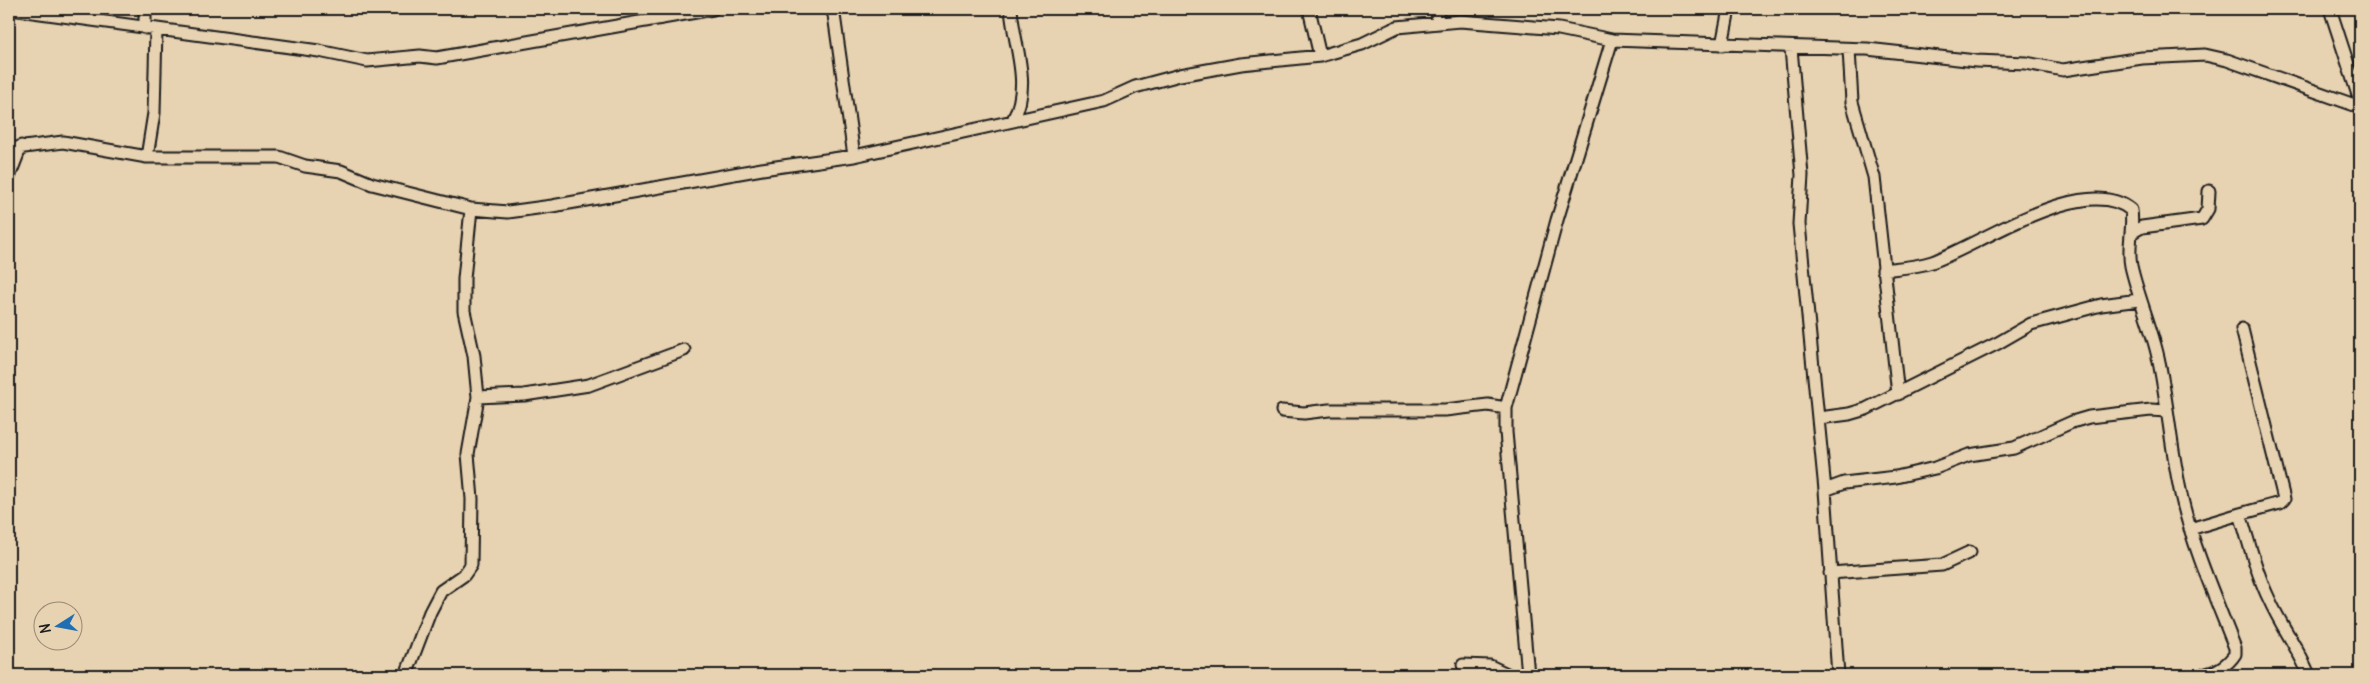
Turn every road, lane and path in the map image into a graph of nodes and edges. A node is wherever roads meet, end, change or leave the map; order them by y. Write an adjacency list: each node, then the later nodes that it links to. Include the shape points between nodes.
1 (10, 9): 12 (street)
2 (145, 9): 12 (street)
3 (713, 9): 10 (street)
4 (831, 9): 25 (street, via 842,61)
5 (1011, 9): 19 (street, via 1021,72)
6 (1309, 9): 17 (street)
7 (1438, 9): 11 (street)
8 (1729, 9): 14 (street)
9 (2330, 9): 18 (street)
10 (670, 13): 12 (street, via 437,58 420,56 368,61 319,50)
11 (1437, 23): 13 (street, via 1460,21 1559,29); 17 (street, via 1397,26 1362,44)
12 (151, 29): 26 (street, via 154,113)
13 (1612, 40): 14 (street); 39 (street, via 1556,220)
14 (1722, 45): 15 (street)
15 (1791, 48): 16 (street); 42 (street, via 1802,175 1800,224)
16 (1849, 49): 20 (street, via 2026,63 2063,70 2142,58 2205,55); 33 (street, via 1854,108 1873,173)
17 (1320, 56): 21 (street, via 1241,64 1180,75 1135,87 1104,101)
18 (2360, 101)
19 (1020, 106): 21 (street); 22 (street)
20 (2360, 107)
21 (1031, 116): 22 (street)
22 (1013, 120): 25 (street)
23 (21, 146): 24 (street); 26 (street, via 63,142); 27 (street)
24 (9, 149)
25 (854, 156): 29 (street, via 778,166 552,206 508,212)
26 (147, 157): 29 (street, via 280,157 305,166 341,171 372,184)
27 (9, 177)
28 (2209, 191): 31 (street, via 2208,209 2202,219)
29 (471, 209): 38 (street, via 464,305)
30 (2132, 219): 31 (street); 32 (street); 33 (street, via 2131,210 2124,204 2087,200 2067,203 2018,220 1932,262)
31 (2142, 227): 32 (street)
32 (2131, 233): 34 (street, via 2129,256)
33 (1883, 270): 37 (street)
34 (2139, 300): 37 (street, via 2101,305 2030,324); 41 (street, via 2154,340)
35 (2242, 329): 44 (street, via 2284,498 2280,503)
36 (684, 350): 38 (street, via 589,385 524,395)
37 (1898, 394): 42 (street, via 1858,412)
38 (478, 397): 49 (street, via 468,448 472,499 471,565 464,575 440,591)
39 (1506, 408): 40 (street, via 1488,404 1445,410); 51 (street)
40 (1282, 411)
41 (2166, 411): 43 (street, via 2089,417 2014,448 1976,453 1935,468 1844,483); 45 (street)
42 (1818, 418): 43 (street)
43 (1825, 490): 47 (street)
44 (2240, 514): 45 (street); 54 (street, via 2264,588)
45 (2190, 530): 53 (street, via 2236,652 2227,663)
46 (1970, 552): 47 (street, via 1942,565)
47 (1830, 573): 52 (street)
48 (1464, 666): 50 (street, via 1490,666)
49 (406, 675)
50 (1509, 675)
51 (1528, 675)
52 (1838, 675)
53 (2203, 675)
54 (2309, 675)

